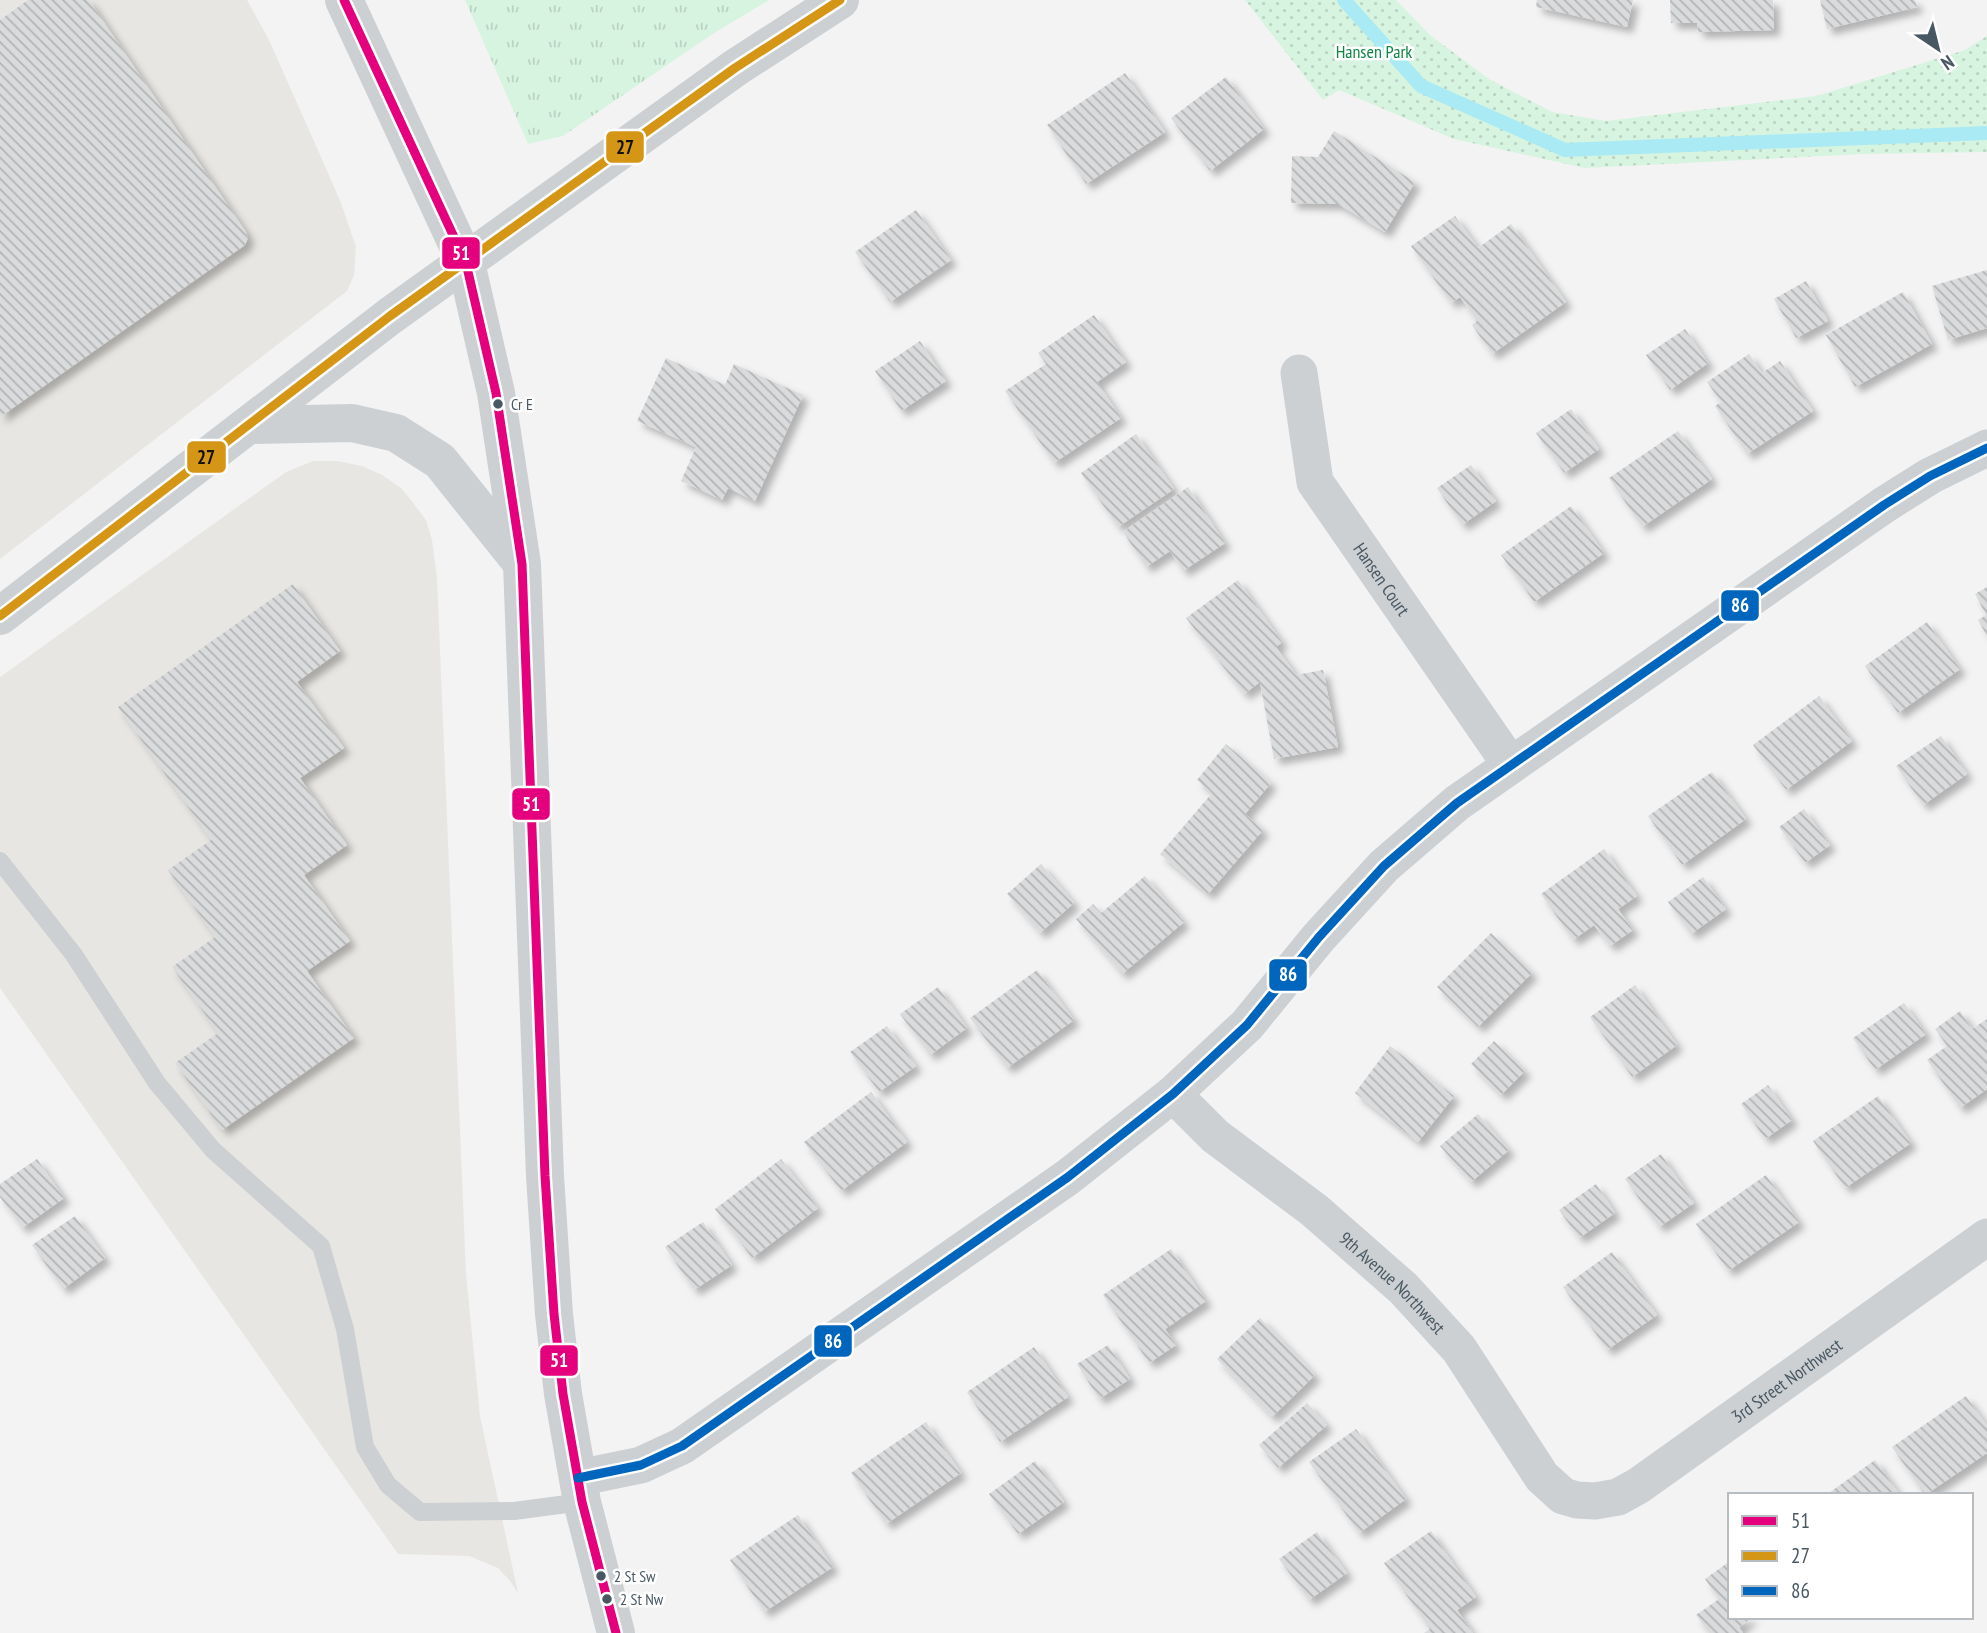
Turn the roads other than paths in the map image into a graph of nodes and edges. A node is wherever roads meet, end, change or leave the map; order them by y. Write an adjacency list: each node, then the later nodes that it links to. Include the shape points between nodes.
1 (344, 0): 3 (street)
2 (840, 0): 3 (street, via 735,68)
3 (466, 263): 5 (street); 7 (street, via 494,382)
4 (1299, 373): 9 (street, Hansen Court, via 1315,482)
5 (251, 425): 7 (street, via 352,423 396,433 440,461); 8 (street)
6 (1987, 448): 9 (street, via 1884,505)
7 (522, 564): 13 (street, via 545,1176 554,1314)
8 (0, 616)
9 (1510, 764): 11 (street, via 1384,866 1247,1025)
10 (0, 862): 13 (lane, via 74,955 156,1083 205,1141 321,1246 345,1329 365,1447 388,1485 419,1512 514,1511)
11 (1173, 1094): 13 (street, via 1068,1177 682,1446); 14 (street, 9th Avenue Northwest, via 1215,1136 1314,1210 1403,1288 1459,1349 1542,1476 1563,1496)
12 (1987, 1237): 14 (street, 3rd Street Northwest, via 1638,1486 1618,1497)
13 (580, 1490): 15 (street)
14 (1577, 1500)
15 (616, 1633)

